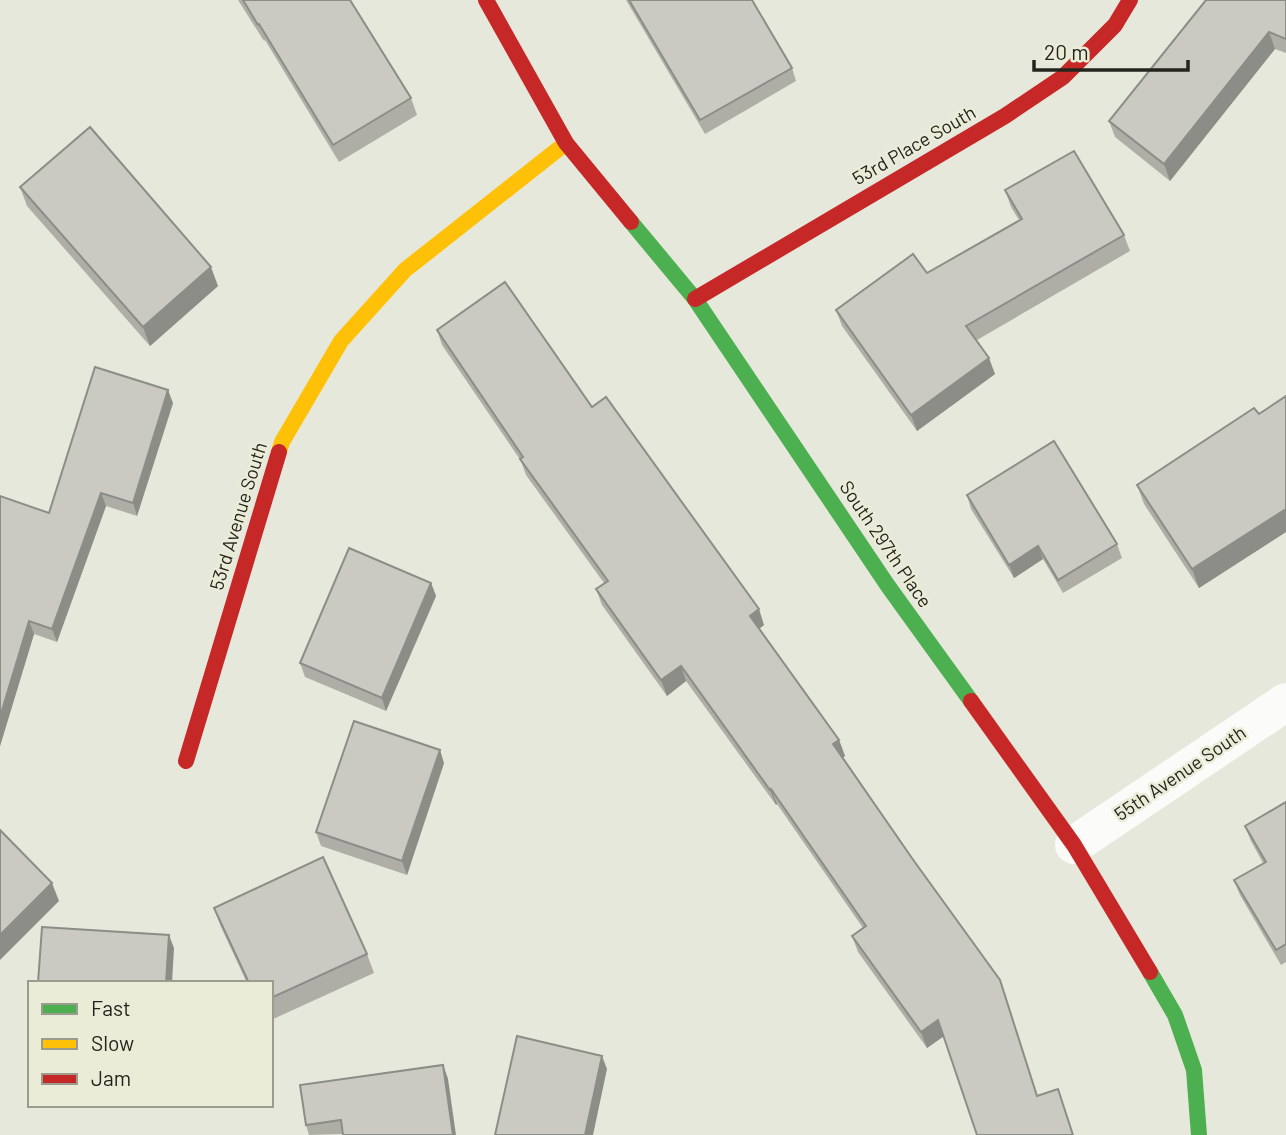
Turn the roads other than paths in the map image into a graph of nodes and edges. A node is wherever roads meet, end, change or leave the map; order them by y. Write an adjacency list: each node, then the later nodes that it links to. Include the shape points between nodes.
1 (486, 0): 3 (street, South 297th Place)
2 (1130, 0): 4 (street, 53rd Place South, via 1115,25 1063,77)
3 (566, 142): 4 (street, South 297th Place); 6 (street, 53rd Avenue South, via 405,270 341,341 282,442)
4 (695, 299): 7 (street, South 297th Place, via 888,586)
5 (1286, 702): 7 (street, 55th Avenue South)
6 (186, 761)
7 (1074, 845): 8 (street, South 297th Place, via 1175,1016 1194,1070)
8 (1199, 1135)

